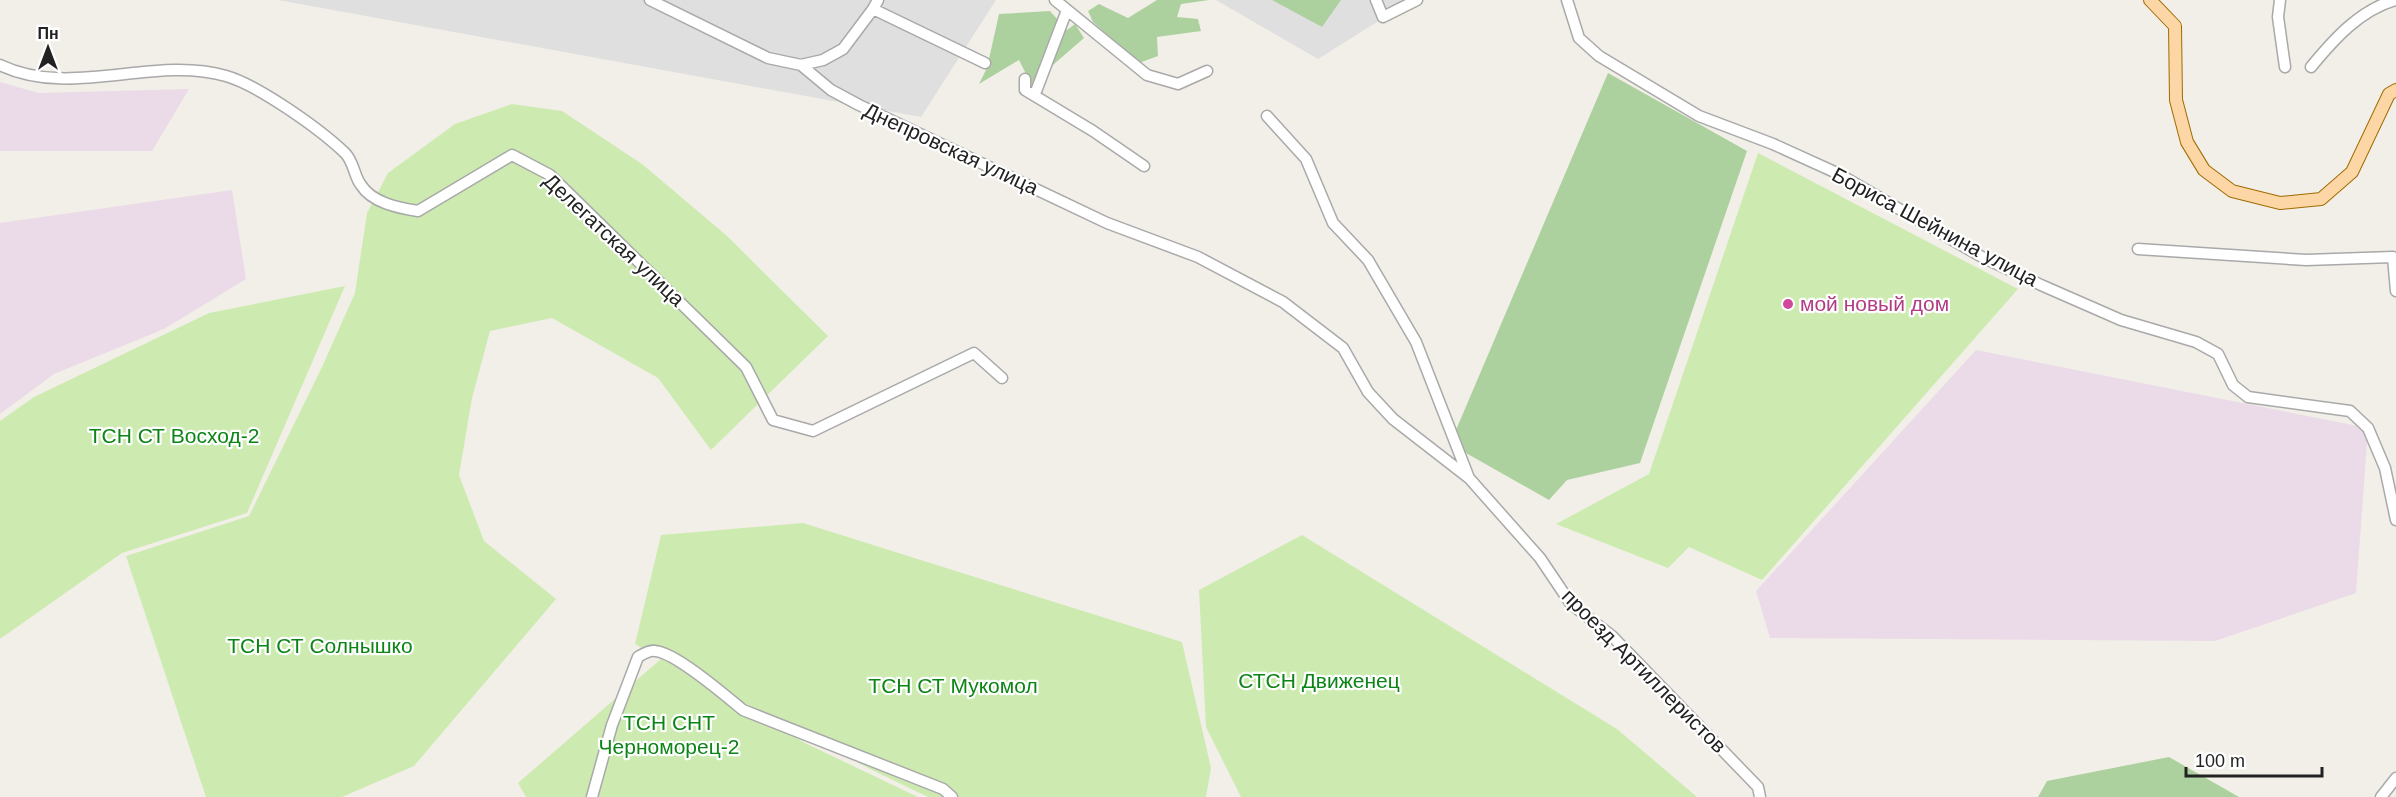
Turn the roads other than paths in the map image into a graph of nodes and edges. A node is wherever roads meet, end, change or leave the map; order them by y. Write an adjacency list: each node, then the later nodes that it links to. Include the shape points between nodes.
1 (650, 0): 13 (street, Днепровская улица, via 768,58)
2 (1055, 0): 10 (street)
3 (1376, 0): 4 (street, via 1383,17)
4 (1417, 0)
5 (1567, 0): 27 (street, Бориса Шейнина улица, via 1579,38 1599,56 1699,116 1839,174 1982,257 2041,285 2121,320 2196,342 2218,354 2233,385 2248,397 2350,411 2368,428 2385,468)
6 (2150, 0): 18 (main road, via 2175,26 2176,100 2187,142 2204,170 2232,191 2280,204 2321,199 2352,172 2389,94)
7 (2280, 0): 14 (street, via 2278,17)
8 (2396, 0): 15 (street, via 2377,5 2348,27)
9 (876, 5): 11 (street); 13 (street, Днепровская улица, via 843,49 823,60)
10 (1067, 10): 16 (street, via 1147,75 1178,84); 19 (street)
11 (985, 63)
12 (0, 65): 25 (street, Делегатская улица, via 30,77 196,70 227,76 258,90 346,154 360,184 371,196 398,208 418,211 513,155 550,175 746,367 773,420 813,431 974,353)
13 (801, 65): 22 (street, Днепровская улица, via 831,90 859,105)
14 (2285, 67)
15 (2311, 67)
16 (1207, 70)
17 (1024, 79): 19 (street, via 1025,90)
18 (2396, 90)
19 (1035, 94): 21 (street)
20 (1267, 116): 26 (street, via 1306,159 1333,223 1368,260 1416,342)
21 (1144, 166)
22 (1107, 223): 26 (street, проезд Артиллеристов, via 1198,257 1283,302 1343,348 1368,392 1393,419)
23 (2138, 249): 24 (street, via 2306,260 2393,257)
24 (2396, 291)
25 (1002, 378)
26 (1469, 478): 31 (street, проезд Артиллеристов, via 1540,558 1571,604 1612,636 1758,787)
27 (2396, 520)
28 (2396, 778): 32 (street)
29 (592, 797): 30 (street, via 612,725 638,657 652,650 664,652 743,710 944,789)
30 (952, 797)
31 (1760, 797)
32 (2381, 797)

